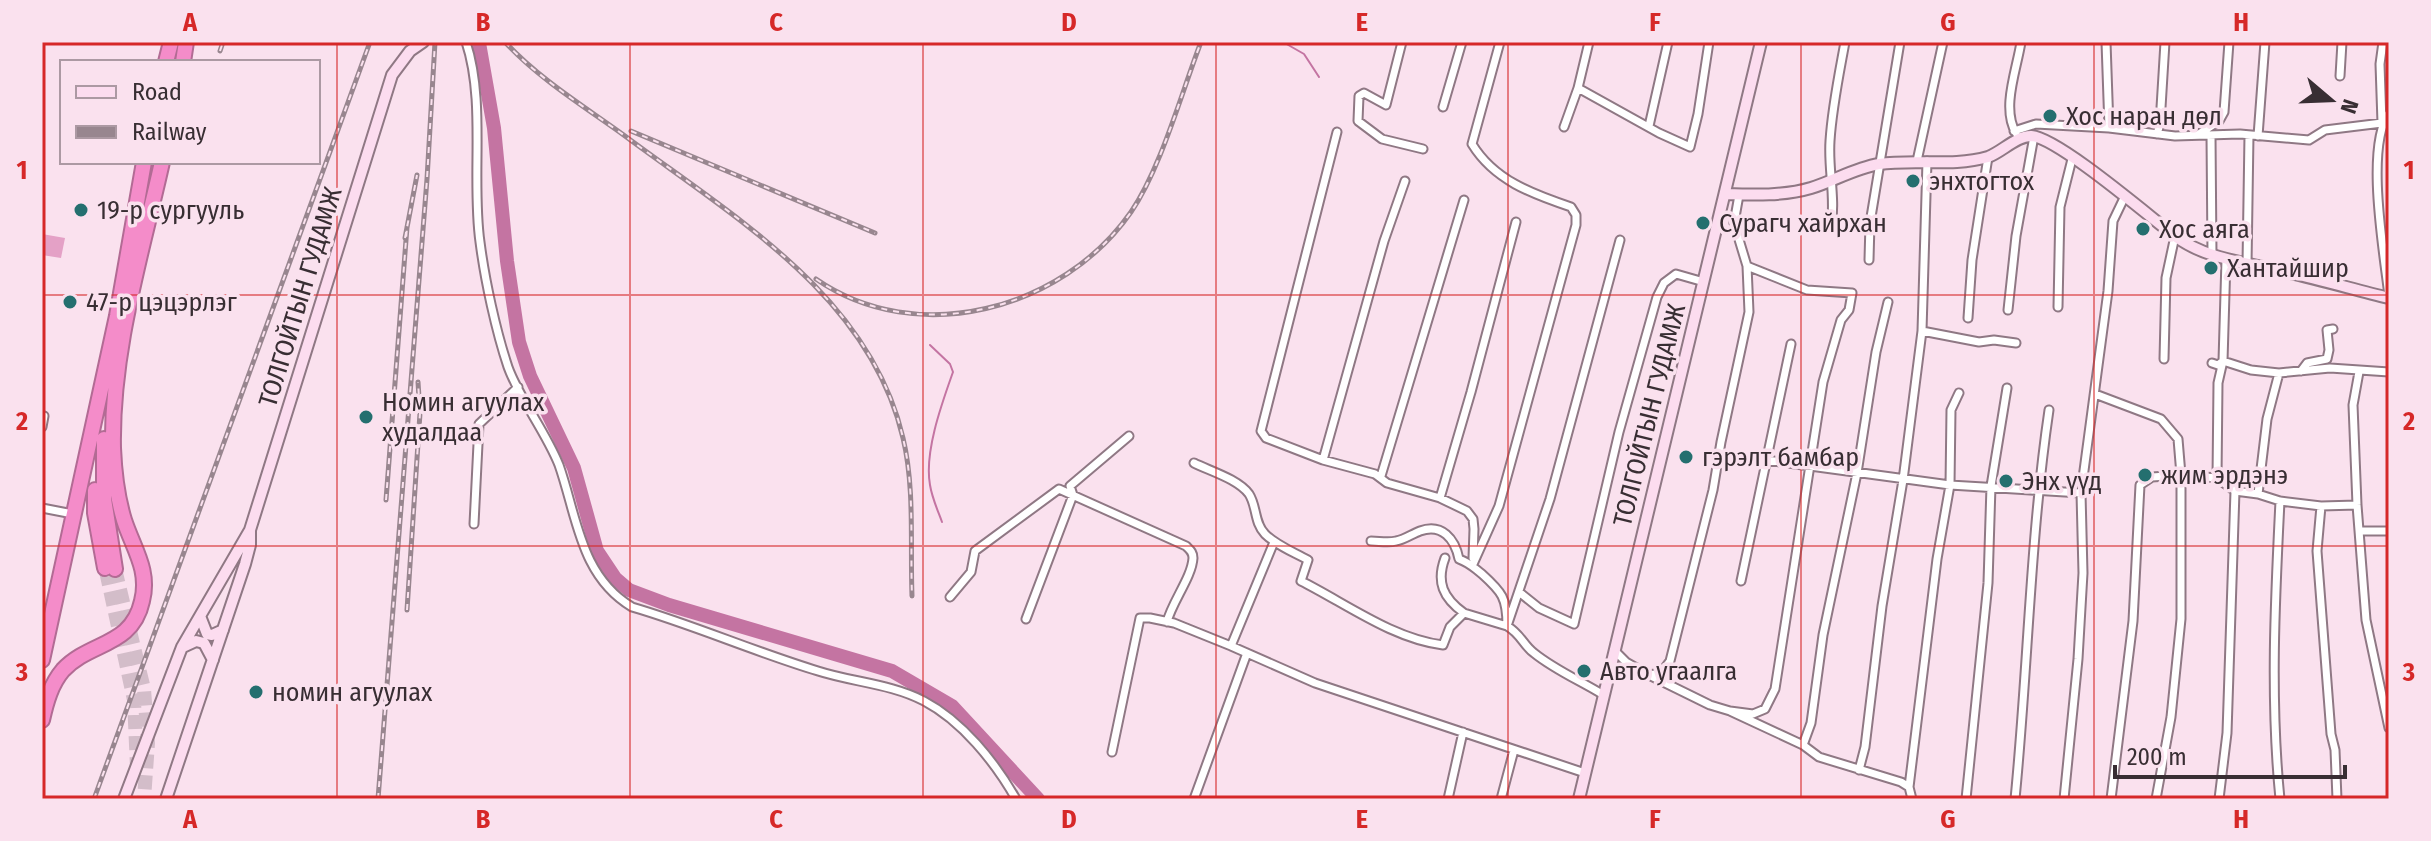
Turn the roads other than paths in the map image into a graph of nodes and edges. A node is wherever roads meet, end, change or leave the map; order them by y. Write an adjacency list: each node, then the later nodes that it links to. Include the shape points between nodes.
1 (423, 42): 107 (main road, ТОЛГОЙТЫН ГУДАМЖ, via 392,75)
2 (466, 42): 74 (street, via 474,88 479,238 508,369)
3 (1402, 42): 35 (street, via 1386,105 1364,93 1359,96 1358,121 1382,139)
4 (1462, 42): 22 (street)
5 (1500, 42): 113 (street, via 1472,144 1484,163 1511,183 1571,207 1576,225 1499,506)
6 (1589, 42): 21 (street)
7 (1668, 42): 25 (street)
8 (1709, 42): 25 (street, via 1690,147)
9 (1761, 42): 44 (main road, ТОЛГОЙТЫН ГУДАМЖ)
10 (1845, 42): 42 (street, via 1830,141)
11 (1900, 42): 41 (street)
12 (1943, 42): 38 (street)
13 (2021, 42): 30 (street, via 2009,109)
14 (2106, 42): 27 (street)
15 (2165, 42): 29 (street)
16 (2229, 42): 34 (street, via 2224,112)
17 (2265, 42): 32 (street)
18 (2342, 42): 20 (street)
19 (2383, 42): 24 (street)
20 (2340, 76)
21 (1578, 88): 25 (street); 26 (street)
22 (1443, 107)
23 (2389, 113): 24 (street)
24 (2382, 123): 32 (street, via 2325,130 2309,140); 58 (street, via 2378,176)
25 (1649, 126)
26 (1564, 127)
27 (2109, 128): 29 (street); 30 (street, via 2036,124)
28 (1337, 132): 84 (street, via 1261,424 1266,438)
29 (2157, 134): 34 (street)
30 (2017, 135): 33 (main road); 36 (main road)
31 (2211, 135): 32 (street); 34 (street); 52 (street)
32 (2254, 135): 55 (street)
33 (2034, 136): 37 (main road); 61 (street)
34 (2198, 136)
35 (1423, 149)
36 (1988, 157): 38 (main road); 62 (street)
37 (2072, 159): 46 (main road); 60 (street, via 2060,207)
38 (1922, 161): 41 (main road); 64 (street)
39 (144, 164): 82 (highway)
40 (162, 164): 80 (highway, via 117,363)
41 (1878, 164): 42 (main road); 54 (street)
42 (1830, 180): 45 (main road, via 1796,191); 49 (street)
43 (1405, 181): 84 (street)
44 (1726, 194): 45 (main road); 57 (main road, ТОЛГОЙТЫН ГУДАМЖ)
45 (1739, 195): 56 (street, via 1734,223)
46 (2125, 196): 50 (main road); 77 (street, via 2113,221)
47 (1464, 200): 90 (street)
48 (1516, 222): 100 (street)
49 (1831, 227)
50 (2175, 236): 52 (main road); 67 (street, via 2166,278)
51 (1620, 240): 115 (street, via 1550,499)
52 (2212, 255): 53 (main road)
53 (2226, 259): 55 (main road); 68 (street)
54 (1869, 260)
55 (2247, 265): 58 (main road)
56 (1747, 266): 87 (street, via 1807,290 1852,293 1823,382); 129 (street, via 1749,312 1713,490 1670,661 1661,673)
57 (1704, 282): 115 (street, via 1676,274 1657,297 1574,624); 125 (main road, ТОЛГОЙТЫН ГУДАМЖ)
58 (2389, 297)
59 (1888, 302): 88 (street)
60 (2058, 307)
61 (2008, 310)
62 (1968, 318)
63 (2333, 329): 70 (street, via 2327,330 2327,359 2307,363)
64 (1922, 331): 65 (street); 92 (street)
65 (2016, 343)
66 (1791, 344): 85 (street)
67 (2164, 359)
68 (2223, 361): 69 (street); 73 (street); 91 (street)
69 (2212, 363)
70 (2301, 371): 71 (street); 73 (street)
71 (2359, 372): 72 (street); 102 (street, via 2353,405)
72 (2389, 372)
73 (2279, 373): 98 (street)
74 (518, 387): 106 (street, via 479,424); 143 (street, via 558,464 586,555 620,600 933,707 977,746)
75 (2007, 388): 94 (street)
76 (1959, 393): 93 (street, via 1951,410)
77 (2095, 394): 89 (street, via 2161,419 2178,439); 97 (street)
78 (2049, 410): 95 (street)
79 (44, 416): 81 (street)
80 (113, 416): 82 (highway, via 104,440 110,570 95,513); 132 (highway, via 116,485 144,571 143,600 124,633 73,661 59,675)
81 (42, 427)
82 (92, 427): 105 (highway)
83 (1129, 436): 99 (street, via 1070,486)
84 (1323, 460): 90 (street)
85 (1766, 460): 87 (street); 114 (street)
86 (1194, 463): 111 (street, via 1248,493 1258,526)
87 (1812, 466): 88 (street); 131 (street, via 1775,689 1765,709 1753,714)
88 (1857, 473): 92 (street); 135 (street)
89 (2181, 475): 91 (street); 152 (street, via 2152,477 2138,492 2133,621); 153 (street, via 2181,619)
90 (1381, 476): 100 (street, via 1387,483)
91 (2217, 478): 96 (street)
92 (1903, 480): 93 (street); 138 (street)
93 (1950, 485): 94 (street); 140 (street)
94 (1991, 486): 95 (street); 149 (street, via 1988,583)
95 (2037, 490): 97 (street); 150 (street)
96 (2235, 491): 98 (street); 154 (street, via 2227,733)
97 (2081, 493): 151 (street, via 2083,573)
98 (2258, 494): 101 (street)
99 (1073, 495): 116 (street, via 1059,489 975,551 971,572); 119 (street); 120 (street, via 1191,551)
100 (1440, 498): 113 (street, via 1473,519)
101 (2280, 501): 103 (street); 155 (street, via 2274,619 2274,743)
102 (2357, 505): 103 (street); 108 (street)
103 (2321, 506): 156 (street, via 2317,551)
104 (42, 508): 105 (street)
105 (73, 514): 127 (highway)
106 (474, 524)
107 (250, 530): 118 (main road, ТОЛГОЙТЫН ГУДАМЖ); 122 (main road, ТОЛГОЙТЫН ГУДАМЖ)
108 (2359, 531): 109 (street); 133 (street, via 2366,620)
109 (2389, 531)
110 (1371, 541): 113 (street, via 1396,541 1437,530 1449,535 1459,559)
111 (1274, 542): 117 (street, via 1308,560 1301,581 1366,618 1430,643 1443,645 1450,627); 123 (street)
112 (1445, 558): 117 (street, via 1440,573 1445,597)
113 (1473, 564): 121 (street, via 1503,596)
114 (1741, 581)
115 (1519, 592): 121 (street)
116 (950, 597)
117 (1464, 613): 121 (street)
118 (200, 616): 122 (main road, via 207,634); 124 (main road, ТОЛГОЙТЫН ГУДАМЖ)
119 (1026, 619)
120 (1167, 622): 123 (street); 137 (street, via 1140,618)
121 (1507, 626): 130 (street, via 1532,652)
122 (223, 630): 128 (main road, ТОЛГОЙТЫН ГУДАМЖ)
123 (1231, 646): 126 (street)
124 (182, 647): 128 (main road, via 200,641); 141 (main road, ТОЛГОЙТЫН ГУДАМЖ)
125 (1614, 650): 129 (street); 130 (main road, ТОЛГОЙТЫН ГУДАМЖ)
126 (1247, 653): 134 (street, via 1315,683); 144 (street)
127 (42, 660)
128 (213, 660): 142 (main road, ТОЛГОЙТЫН ГУДАМЖ)
129 (1649, 675): 131 (street)
130 (1602, 694): 139 (main road, ТОЛГОЙТЫН ГУДАМЖ)
131 (1730, 711): 135 (street)
132 (42, 720)
133 (2389, 728)
134 (1463, 732): 136 (street); 145 (street)
135 (1803, 745): 138 (street, via 1819,757)
136 (1514, 750): 139 (street); 146 (street)
137 (1112, 752)
138 (1859, 770): 140 (street)
139 (1585, 773): 147 (main road, ТОЛГОЙТЫН ГУДАМЖ)
140 (1909, 787): 148 (street)
141 (124, 799)
142 (166, 799)
143 (1016, 799)
144 (1194, 799)
145 (1448, 799)
146 (1501, 799)
147 (1579, 799)
148 (1912, 799)
149 (1966, 799)
150 (2015, 799)
151 (2064, 799)
152 (2111, 799)
153 (2156, 799)
154 (2219, 799)
155 (2280, 799)
156 (2337, 799)

